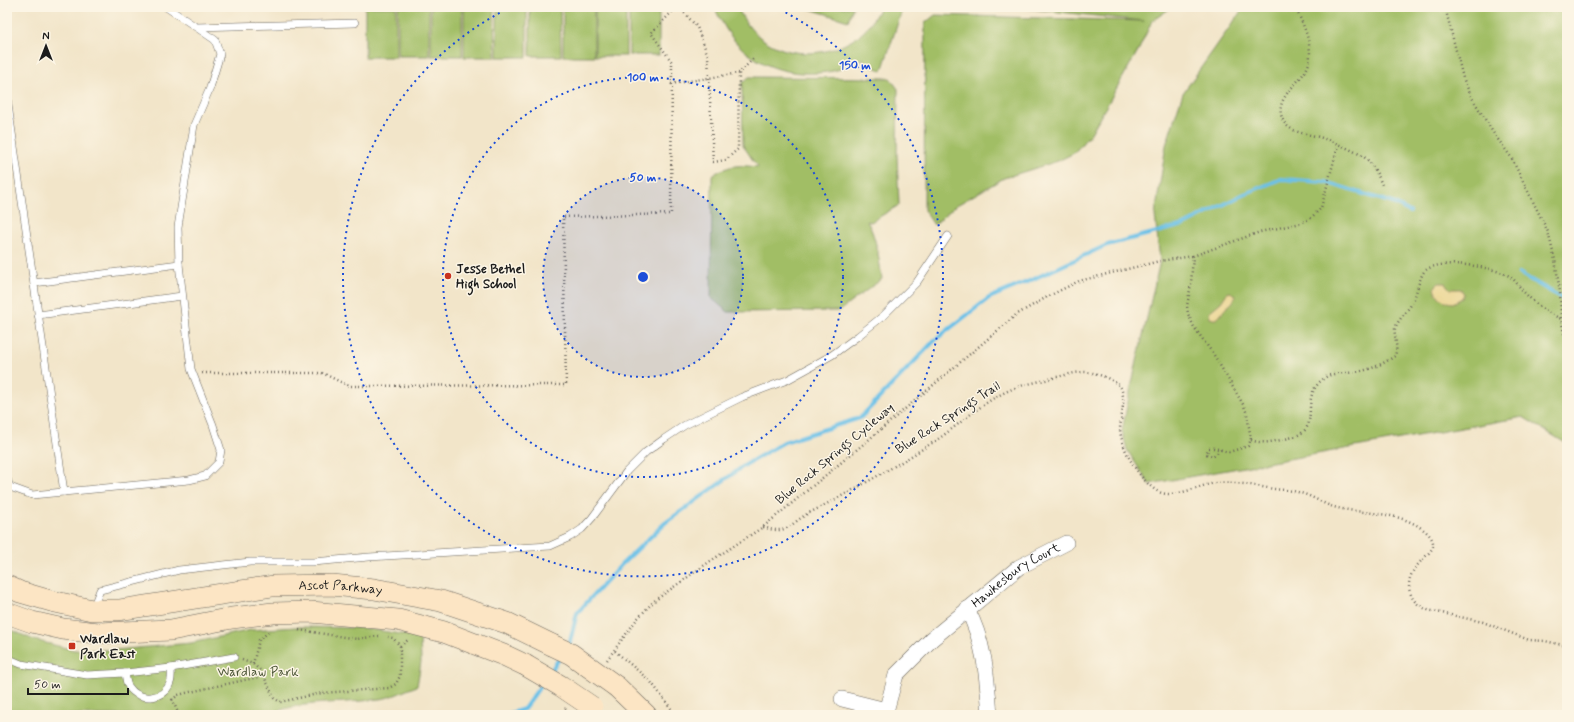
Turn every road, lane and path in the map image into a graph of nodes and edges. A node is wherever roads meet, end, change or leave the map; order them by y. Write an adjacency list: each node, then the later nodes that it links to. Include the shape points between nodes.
1 (166, 7): 6 (lane)
2 (678, 7): 9 (path, via 696,26 708,56); 10 (path, via 650,33 672,62)
3 (1295, 7): 12 (path, via 1308,40 1309,63 1283,102 1282,118 1294,130 1324,138)
4 (1445, 7): 20 (path, via 1466,84 1486,122 1517,168 1548,232 1560,292)
5 (355, 23): 6 (lane)
6 (196, 27): 16 (lane, via 215,40 220,54 210,88 194,125 178,227)
7 (754, 58): 8 (path)
8 (739, 73): 9 (path); 9 (path, via 738,149 726,160 712,162)
9 (709, 78): 10 (path)
10 (671, 84): 22 (path, via 670,214 563,217 566,385 350,386 322,373)
11 (7, 98): 17 (lane)
12 (1338, 146): 13 (path, via 1364,157 1374,168); 15 (path, Blue Rock Springs Cycleway, via 1321,208 1311,218 1301,223 1260,232)
13 (1382, 185)
14 (948, 236): 31 (lane, via 917,282 883,316 858,336 808,369 742,397 685,425 664,439 627,471 582,529 557,543 550,546 314,562 250,562 179,570 100,590)
15 (1193, 256): 23 (path, via 1188,314 1238,395 1247,414); 27 (path, Blue Rock Springs Cycleway, via 1160,261 1079,281 1016,315)
16 (179, 264): 17 (lane); 18 (lane)
17 (34, 283): 19 (lane)
18 (182, 296): 19 (lane); 22 (lane)
19 (38, 315): 26 (lane)
20 (1561, 319): 21 (path); 23 (path, via 1527,296 1511,277 1504,273 1478,266 1436,265 1425,270 1412,303 1397,323 1394,330 1397,346 1395,356 1369,369 1328,376 1318,382 1313,389 1308,425 1303,432 1275,441 1259,443)
21 (1567, 348)
22 (192, 373): 26 (lane, via 221,450 219,462 205,476 189,480)
23 (1251, 440): 24 (path, via 1248,446 1230,452)
24 (1221, 450): 24 (path, via 1209,448 1206,454 1213,456)
25 (7, 479): 26 (lane, via 10,487 32,495)
26 (64, 492)
27 (763, 527): 35 (path, Blue Rock Springs Trail, via 775,531 785,530 805,515 931,444 990,400 1011,389 1068,374 1094,373 1115,383 1121,389 1123,400 1120,429 1125,452 1146,481 1159,492 1175,494 1215,483 1232,483 1300,493 1334,507 1394,517 1416,525 1431,538 1433,546 1411,573 1409,581 1414,601 1420,607 1483,622 1529,640); 36 (path, Blue Rock Springs Cycleway, via 654,601 637,619)
28 (1066, 543): 30 (street, Hawkesbury Court, via 1019,567)
29 (7, 586): 31 (main road, Ascot Parkway, via 51,601)
30 (966, 609): 49 (street, Hawkesbury Court, via 896,675); 54 (street, via 974,623 985,657)
31 (92, 610): 52 (main road, Ascot Parkway, bridge, via 119,610 274,586 332,585 374,589 441,601 508,623 571,654 617,687)
32 (7, 613): 48 (main road, Ascot Parkway, bridge, via 63,629 98,633 171,630 274,613 311,612 398,620 444,632 506,656 561,686)
33 (271, 630): 40 (path, via 259,640)
34 (295, 630): 43 (path, via 357,639 381,636 393,638 400,646 400,676 396,684 382,690 322,693 280,702 274,698)
35 (1567, 646)
36 (615, 651): 39 (path, Blue Rock Springs Cycleway); 53 (path, via 651,682)
37 (234, 657): 40 (path); 41 (lane)
38 (7, 658): 42 (lane, via 21,664 87,675)
39 (605, 663)
40 (254, 664): 43 (path)
41 (171, 668): 42 (lane); 44 (lane, via 172,678)
42 (125, 673): 44 (lane, via 129,687 140,696 160,696)
43 (264, 676): 46 (path, via 178,695)
44 (166, 690): 46 (path)
45 (842, 699): 49 (street)
46 (172, 700): 50 (path)
47 (570, 703): 51 (path)
48 (597, 711)
49 (886, 713)
50 (179, 715)
51 (560, 715)
52 (646, 715)
53 (676, 715)
54 (990, 715)

